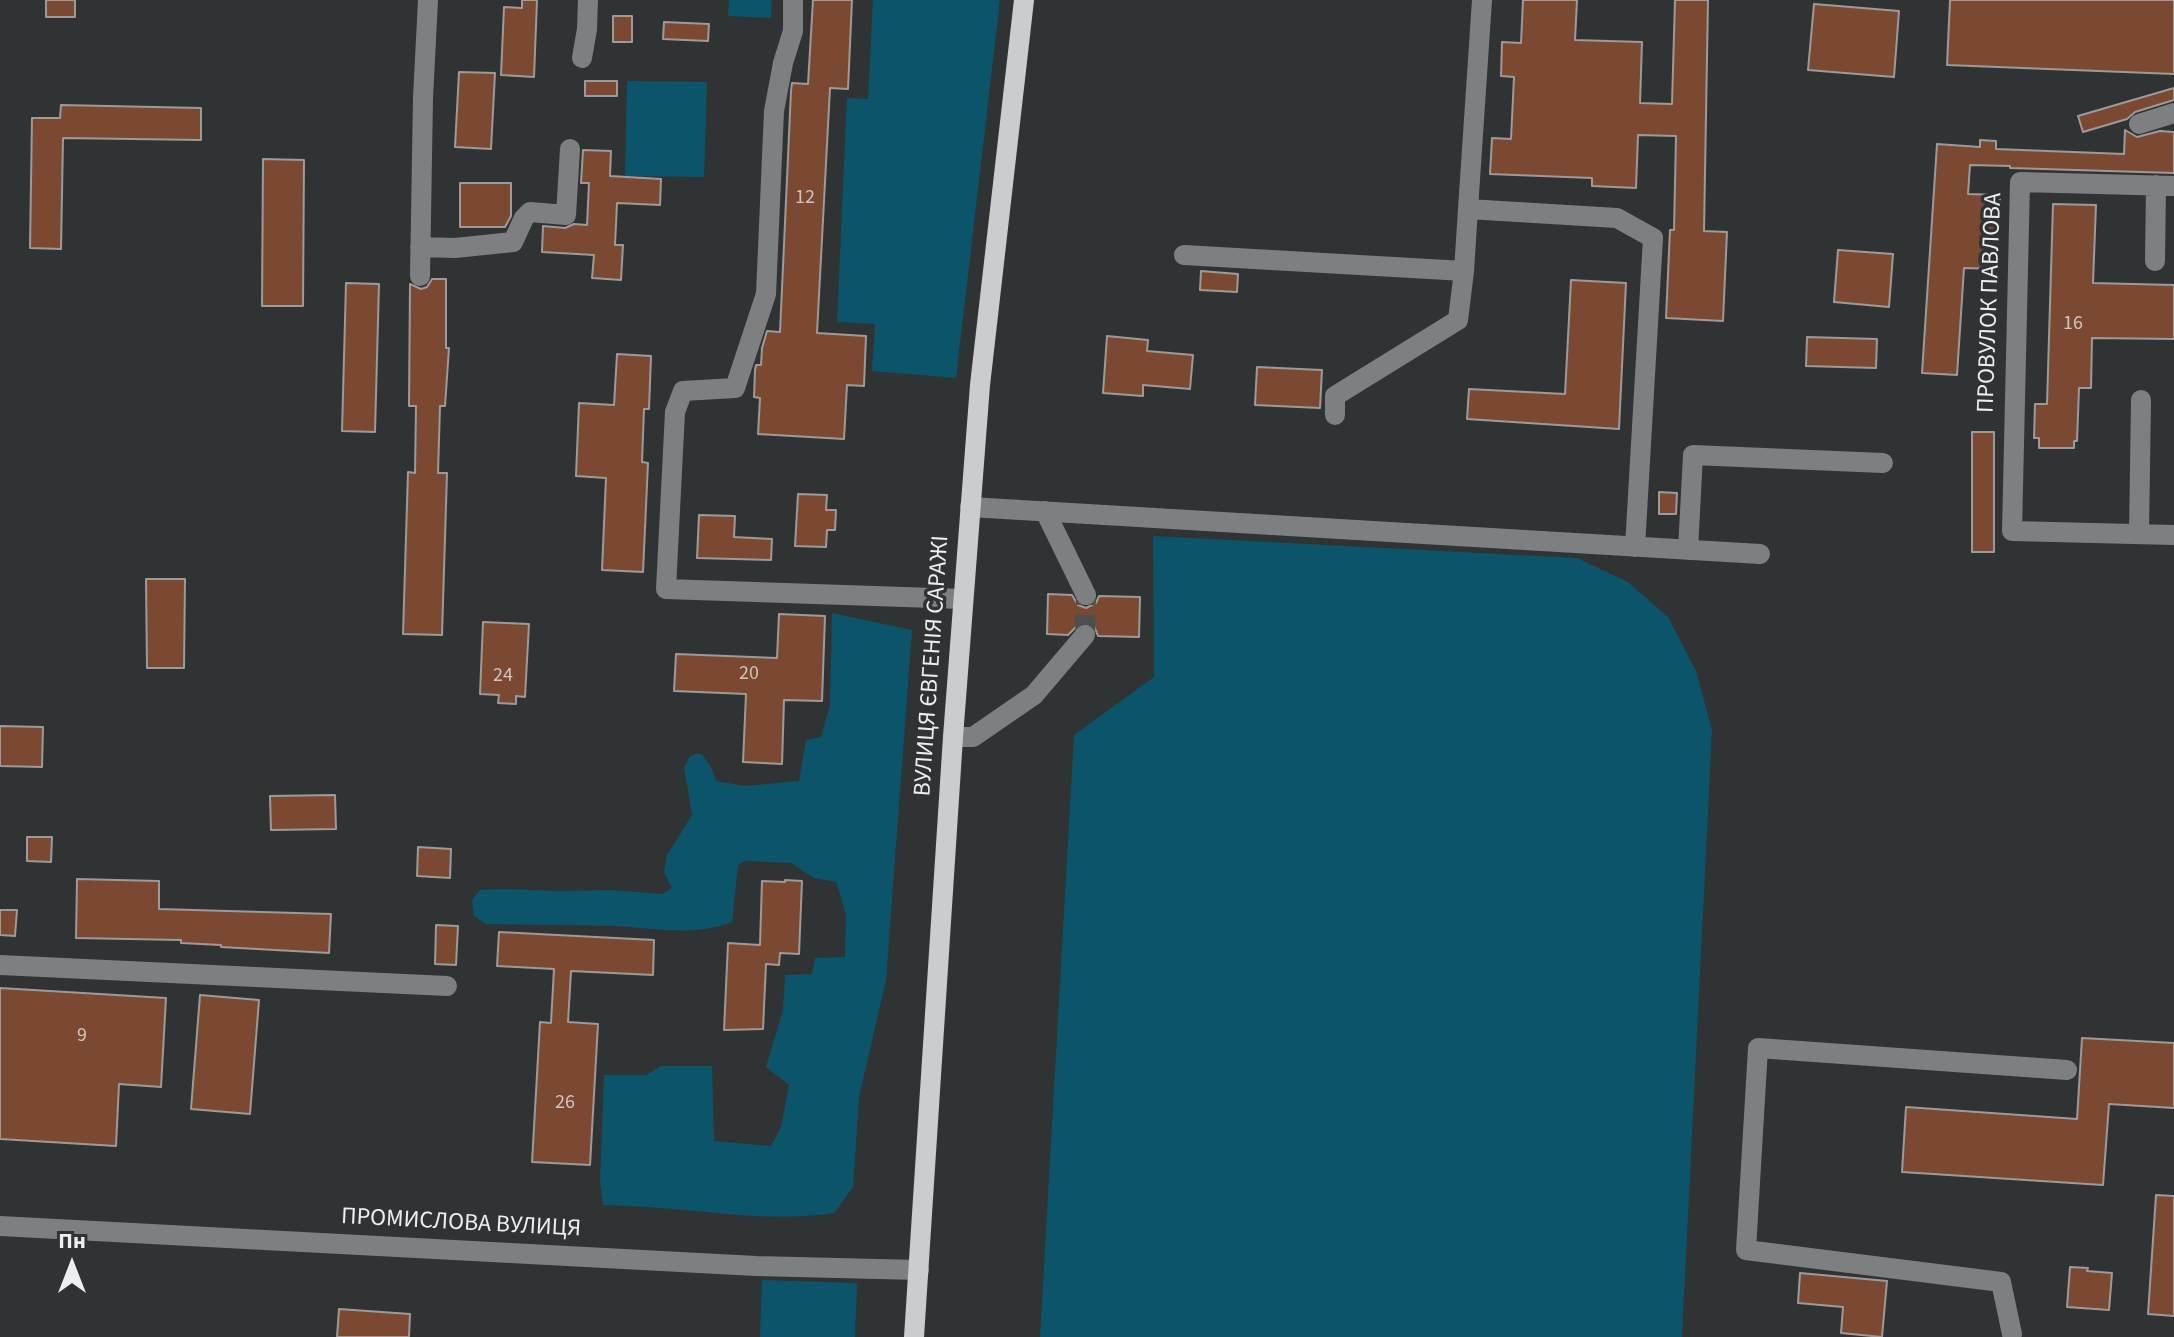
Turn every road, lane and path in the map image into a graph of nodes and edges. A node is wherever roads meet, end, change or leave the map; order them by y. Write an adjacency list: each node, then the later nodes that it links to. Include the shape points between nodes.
1 (428, 0): 12 (street)
2 (588, 0): 6 (street)
3 (793, 0): 28 (street, via 793,31 774,111 766,294 735,388 683,391 675,412 666,589)
4 (1024, 0): 20 (main road, ВУЛИЦЯ ЄВГЕНІЯ САРАЖІ)
5 (1482, 0): 11 (street)
6 (582, 58)
7 (2174, 113): 8 (street)
8 (2139, 124)
9 (570, 149): 12 (street, via 566,215 530,212 513,242)
10 (2165, 185): 14 (street); 22 (street, ПРОВУЛОК ПАВЛОВА, via 2020,182 2012,531)
11 (1468, 209): 15 (street); 24 (street, via 1617,218 1653,238)
12 (420, 247): 16 (street)
13 (1184, 255): 15 (street)
14 (2155, 261)
15 (1464, 271): 18 (street, via 1458,320 1335,396)
16 (420, 276)
17 (2141, 400): 22 (street)
18 (1335, 415)
19 (1883, 463): 25 (street, via 1693,455)
20 (970, 507): 21 (street); 28 (main road, ВУЛИЦЯ ЄВГЕНІЯ САРАЖІ)
21 (1045, 511): 24 (street); 27 (street)
22 (2139, 534): 23 (street)
23 (2174, 535)
24 (1635, 547): 25 (street)
25 (1688, 550): 26 (street)
26 (1760, 554)
27 (1086, 595)
28 (963, 599): 30 (main road, ВУЛИЦЯ ЄВГЕНІЯ САРАЖІ)
29 (1085, 635): 30 (street, via 1034,695 973,737)
30 (953, 737): 35 (main road, ВУЛИЦЯ ЄВГЕНІЯ САРАЖІ)
31 (0, 965): 32 (street)
32 (447, 986)
33 (2067, 1070): 36 (street, via 1758,1048 1746,1250 2001,1282)
34 (0, 1226): 35 (street, ПРОМИСЛОВА ВУЛИЦЯ)
35 (919, 1270): 37 (main road, ВУЛИЦЯ ЄВГЕНІЯ САРАЖІ)
36 (2012, 1334)
37 (914, 1337)

